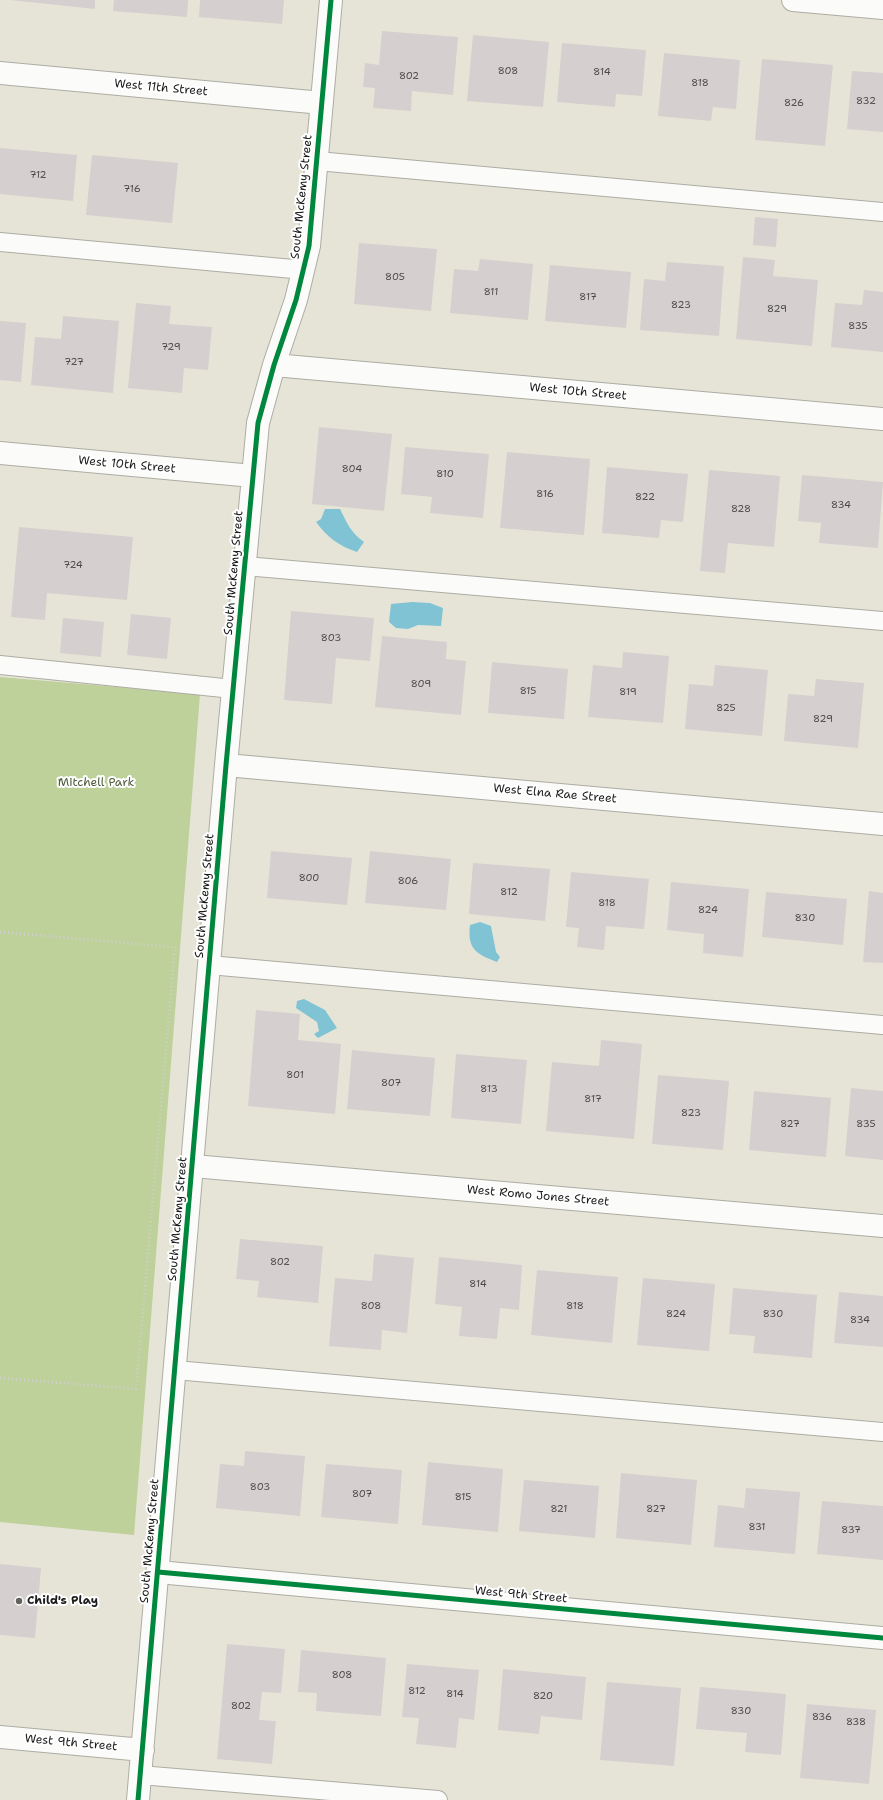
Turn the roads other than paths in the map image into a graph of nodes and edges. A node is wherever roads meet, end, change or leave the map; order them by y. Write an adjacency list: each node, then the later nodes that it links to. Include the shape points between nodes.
1 (331, 0): 5 (street, South McKemy Street)
2 (793, 0): 3 (street)
3 (883, 8)
4 (0, 73): 5 (street, West 11th Street)
5 (322, 103): 6 (street, South McKemy Street)
6 (317, 161): 7 (lane); 9 (street, South McKemy Street, via 309,246)
7 (883, 212)
8 (0, 242): 9 (lane)
9 (304, 270): 10 (street, South McKemy Street)
10 (274, 365): 11 (street, West 10th Street); 13 (street, South McKemy Street, via 258,422)
11 (883, 420)
12 (0, 453): 13 (street, West 10th Street)
13 (253, 476): 14 (street, South McKemy Street)
14 (245, 566): 15 (lane); 17 (street, South McKemy Street)
15 (883, 621)
16 (0, 665): 17 (lane)
17 (233, 689): 18 (street, South McKemy Street)
18 (226, 765): 19 (street, West Elna Rae Street); 20 (street, South McKemy Street)
19 (883, 824)
20 (210, 958): 21 (lane); 22 (street, South McKemy Street)
21 (883, 1025)
22 (193, 1166): 23 (street, West Romo Jones Street); 24 (street, South McKemy Street)
23 (883, 1226)
24 (175, 1370): 25 (lane); 26 (street, South McKemy Street)
25 (883, 1432)
26 (158, 1572): 27 (street, West 9th Street); 29 (street, South McKemy Street)
27 (883, 1638)
28 (0, 1737): 29 (street, West 9th Street)
29 (143, 1750): 30 (street, South McKemy Street)
30 (140, 1775): 31 (street, South McKemy Street); 32 (lane)
31 (138, 1800)
32 (438, 1800)

